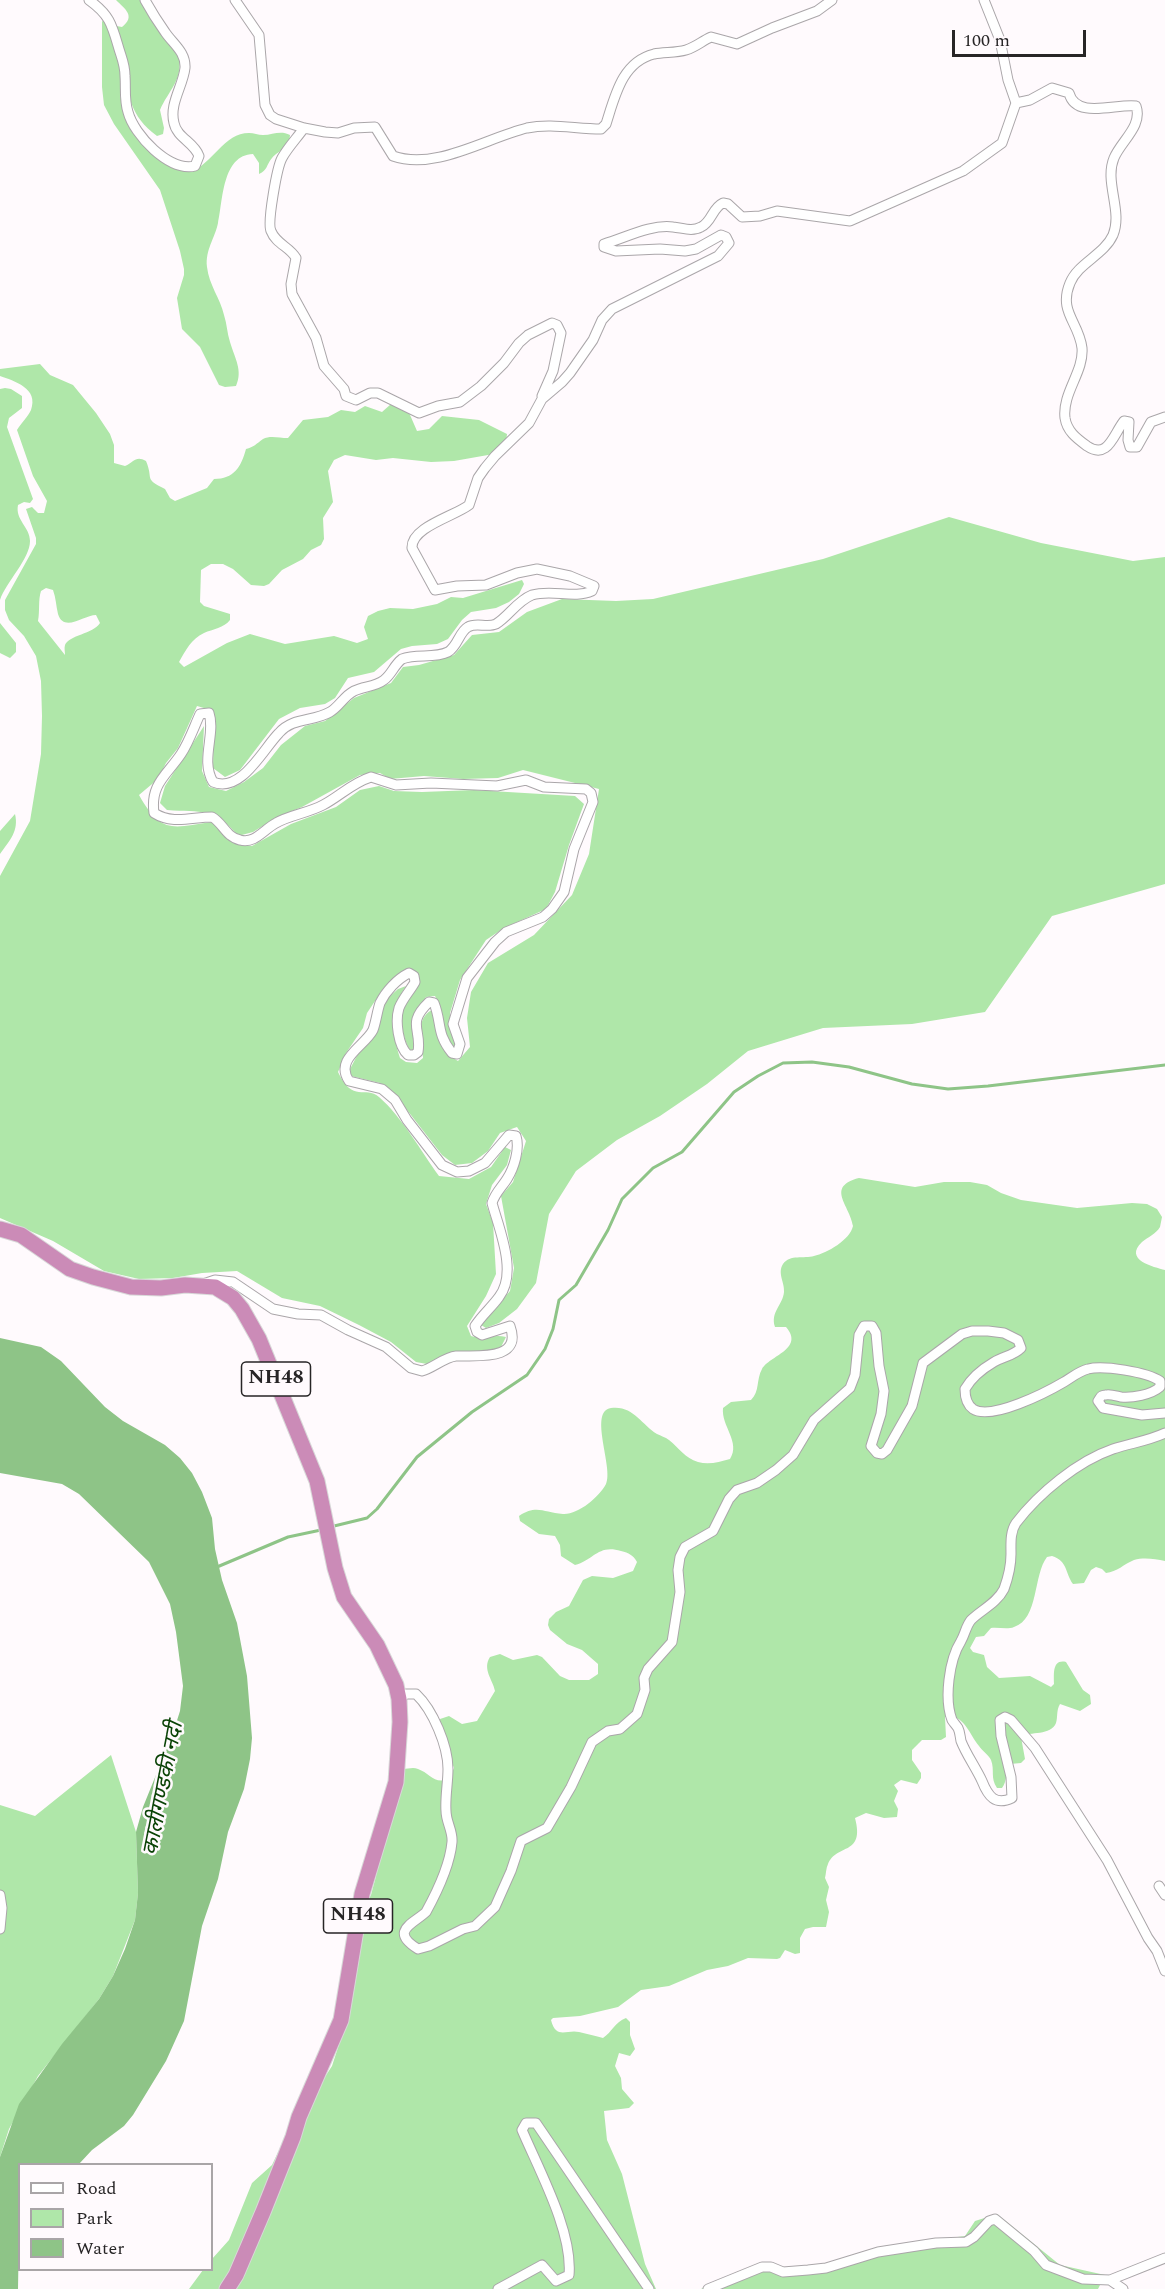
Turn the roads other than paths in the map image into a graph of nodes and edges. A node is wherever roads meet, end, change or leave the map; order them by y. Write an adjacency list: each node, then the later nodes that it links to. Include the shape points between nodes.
1 (89, 0): 2 (street, via 112,22 125,63 126,102 134,126 155,152 177,164 195,166 197,150 183,139 173,123 185,67 183,56)
2 (145, 0)
3 (235, 0): 7 (street, via 259,35 266,110 276,119)
4 (832, 0): 7 (street, via 817,11 737,44 711,38 684,51 640,59 623,77 601,129 526,129 437,157 408,159 393,156 375,127 338,133)
5 (984, 0): 6 (street, via 1000,40)
6 (1016, 104): 8 (street, via 1002,143 992,151 963,171 860,218 842,222 777,211 748,218 723,203 701,228 651,229 604,244 616,251 685,250 696,249 721,235 729,246 718,256 612,309 579,362); 9 (street, via 1052,88 1069,93 1078,106 1136,106 1138,113 1131,133 1113,158 1113,235 1071,281 1065,304 1082,349 1065,417 1070,432 1093,450 1102,451 1109,447 1124,421 1129,422 1130,447 1137,447 1151,422)
7 (304, 128): 8 (street, via 278,166 270,228 296,258 292,294 316,338 324,366 344,388 346,396 356,400 378,393 419,413 457,403 481,386 528,335 552,323 561,333)
8 (542, 399): 11 (street, via 529,423 478,478 469,505 418,533 412,548 435,590 486,585 537,569 584,581 594,586 592,591 534,595 520,602 498,623 467,627 453,648 444,653 402,659 384,681 352,691 330,712 296,721 283,729 250,769 224,785 210,777 207,750 211,719 209,713 200,714 182,753 161,777 153,806 154,813 170,819 212,817 229,835 244,841 323,805 371,777 396,785 497,786 526,780 544,787 586,789 591,793 591,812 574,849 564,892 543,917 506,932 467,978 453,1024 460,1044 457,1053 446,1046 434,1003 429,1002 417,1017 418,1052 408,1055 404,1051 398,1020 404,997 415,982 409,973 381,1002 367,1040 352,1053 346,1065 349,1081 382,1089 395,1100 442,1165 457,1172 485,1163 508,1135 516,1136 518,1148 513,1166 492,1203 505,1247 505,1286 475,1326 482,1335 510,1326 509,1344 496,1355 454,1356 422,1371 411,1368 386,1347 321,1315 273,1309 243,1287 227,1281 209,1281)
9 (1165, 417)
10 (0, 1229): 11 (highway, NH48, via 21,1235 70,1269 93,1277 131,1287)
11 (199, 1287): 14 (highway, NH48, via 215,1287 233,1298 251,1323 317,1481 344,1597 377,1646)
12 (1165, 1413): 14 (street, via 1142,1415 1103,1408 1098,1401 1101,1396 1149,1393 1160,1387 1160,1381 1099,1368 1077,1373 1020,1404 979,1412 968,1403 965,1389 971,1379 1021,1348 1018,1340 1004,1333 972,1331 923,1363 909,1412 887,1450 877,1453 871,1446 884,1391 876,1333 872,1326 864,1326 850,1388 814,1420 793,1455 757,1483 737,1490 713,1531 685,1547 678,1570 680,1592 672,1642 648,1669 637,1714 620,1729 608,1731 592,1742 548,1828 521,1841 495,1906 475,1926 418,1949 408,1943 406,1927 426,1912 452,1841 446,1815 448,1769 434,1718 426,1704 416,1694 406,1694)
13 (1165, 1432): 19 (street, via 1088,1460 1048,1488 1015,1525 1010,1540 1010,1571 1003,1590 971,1620 949,1670 952,1720 987,1793 996,1801 1012,1798 1001,1736 1000,1720 1005,1717 1035,1748 1107,1860)
14 (399, 1700): 22 (highway, NH48, via 396,1782 362,1894 341,2020 263,2212)
15 (1159, 1886): 17 (street)
16 (0, 1895): 18 (street)
17 (1165, 1895)
18 (0, 1929)
19 (1165, 1971)
20 (1165, 2258): 21 (street)
21 (1110, 2280): 25 (street, via 1083,2279 1046,2265 1035,2251 995,2219 966,2242 878,2252 826,2268 783,2272 762,2267); 26 (street)
22 (227, 2289)
23 (498, 2289): 24 (street, via 542,2265 556,2281 569,2275 562,2227 522,2130 526,2123 536,2123)
24 (649, 2289)
25 (708, 2289)
26 (1123, 2289)

